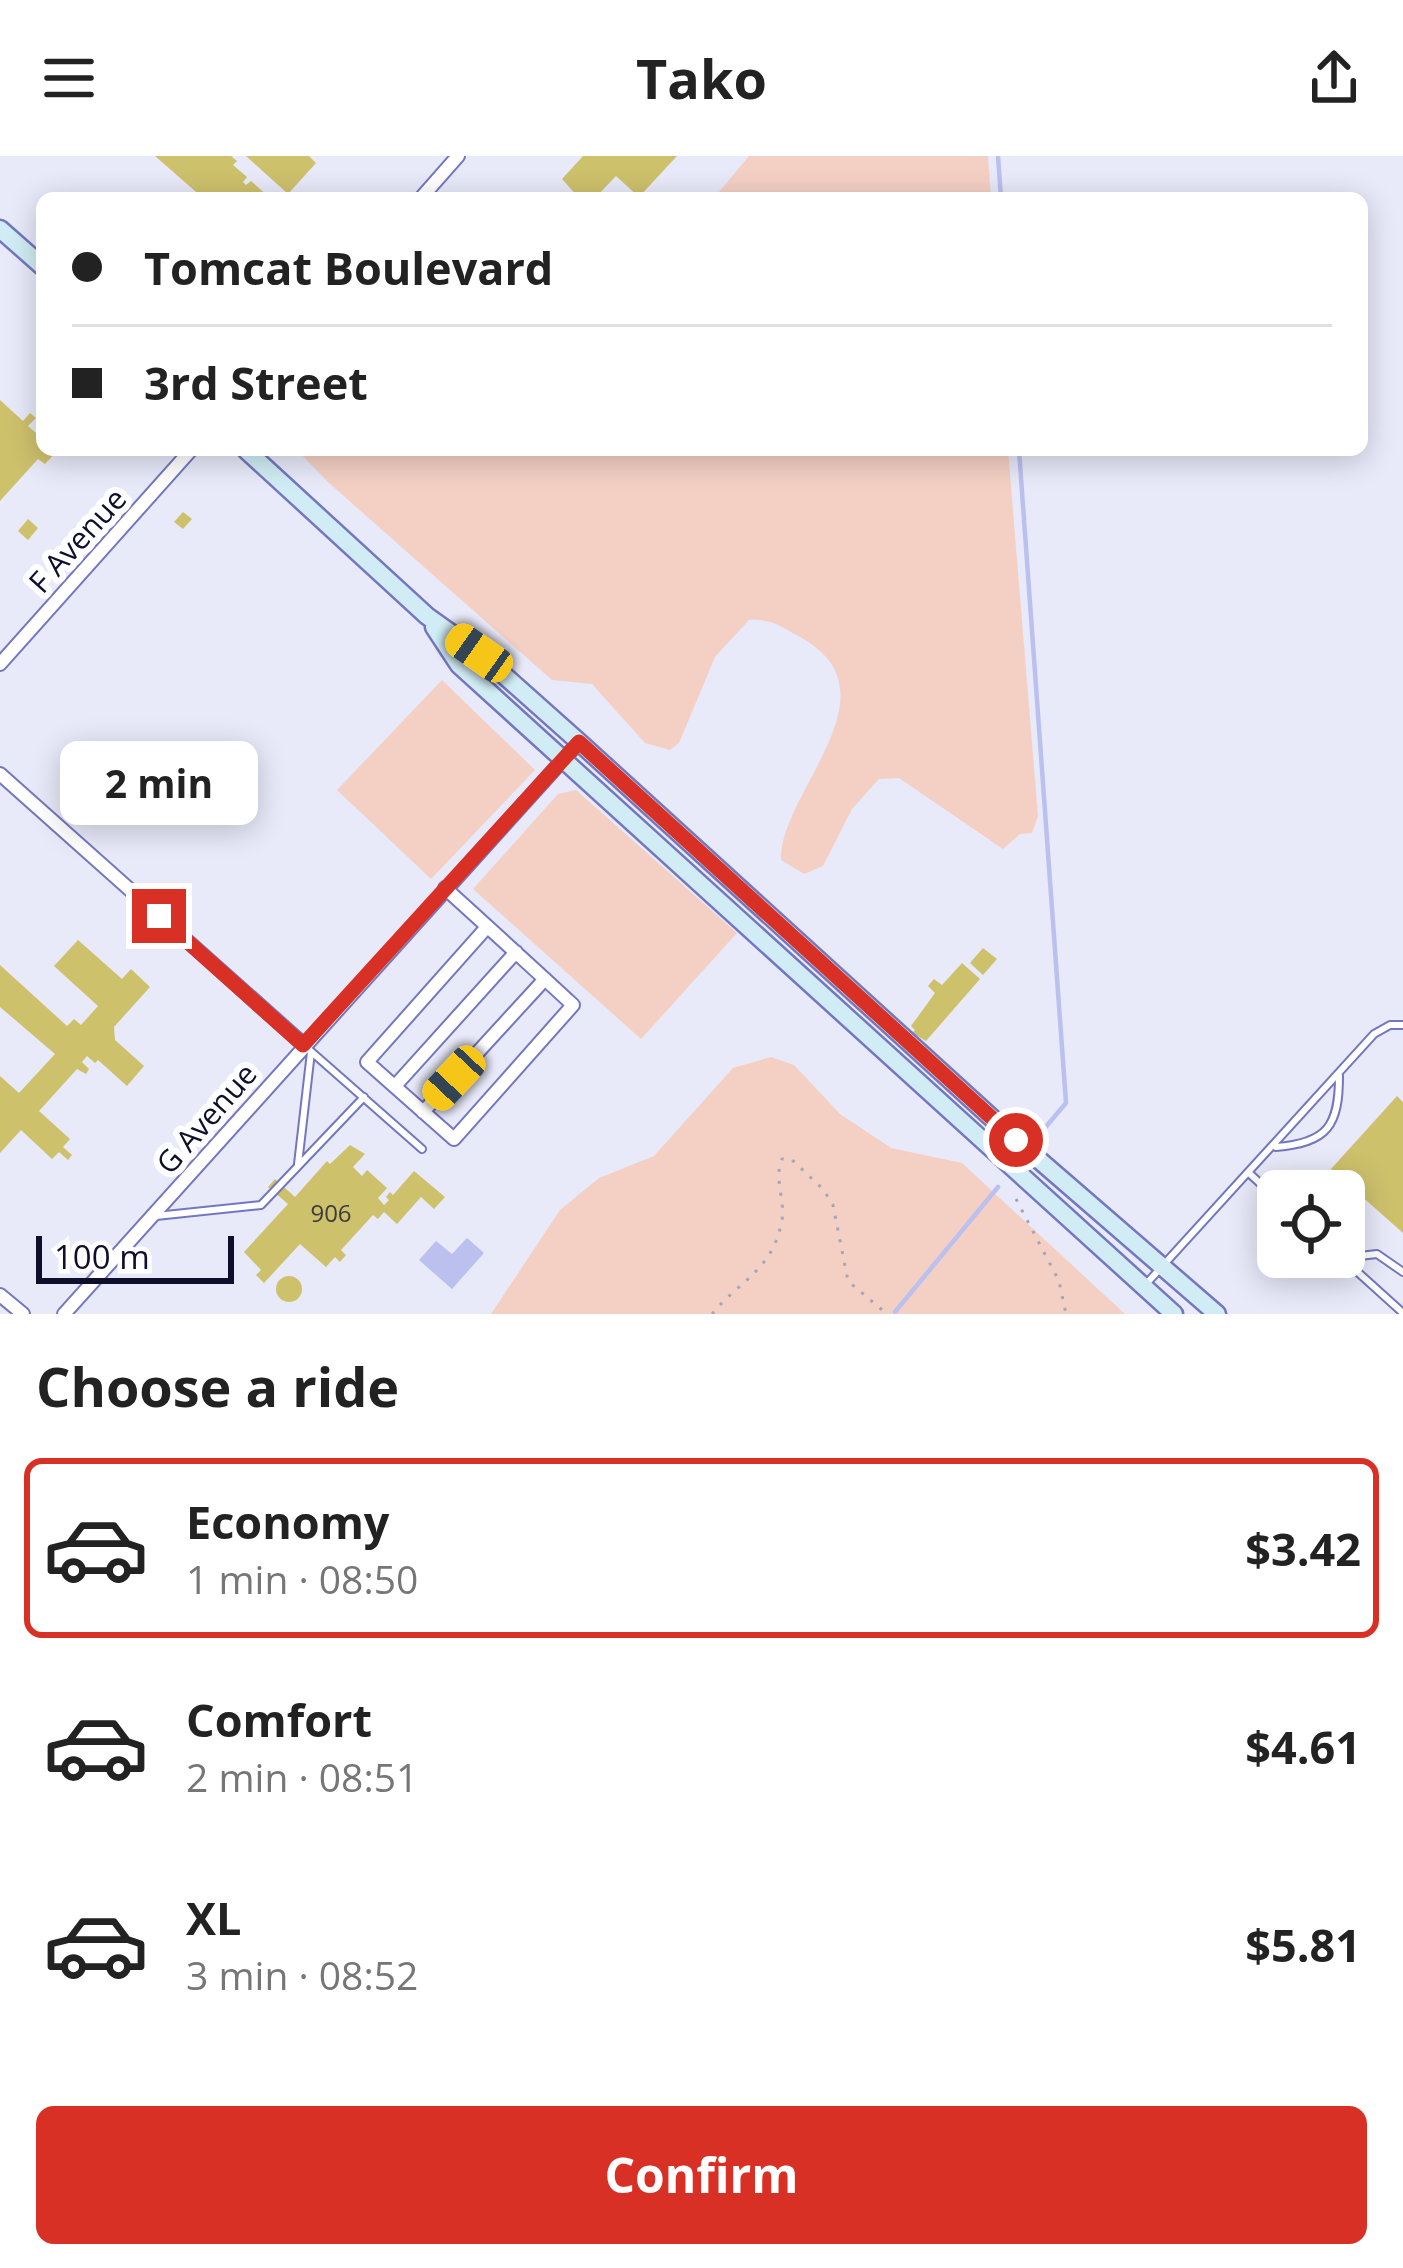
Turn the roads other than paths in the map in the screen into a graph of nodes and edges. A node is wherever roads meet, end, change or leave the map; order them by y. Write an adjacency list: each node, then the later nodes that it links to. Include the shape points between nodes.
1 (458, 156): 2 (street)
2 (426, 192)
3 (0, 229): 4 (main road)
4 (36, 261)
5 (186, 456): 8 (street, F Avenue)
6 (253, 456): 7 (main road)
7 (428, 616): 9 (main road); 10 (main road, via 459,665)
8 (0, 664)
9 (579, 742): 10 (street, G Avenue); 29 (main road)
10 (564, 759): 12 (street, G Avenue); 32 (main road)
11 (0, 774): 17 (street)
12 (445, 888): 13 (street); 17 (street, G Avenue)
13 (488, 927): 14 (street); 19 (street, via 367,1062)
14 (515, 952): 15 (street); 19 (street)
15 (545, 979): 21 (street); 21 (street, via 573,1005 454,1139)
16 (1403, 1025): 18 (lane, via 1374,1034)
17 (307, 1047): 20 (lane); 24 (lane); 27 (street, G Avenue)
18 (1339, 1073): 22 (lane); 22 (lane, via 1339,1108 1324,1132)
19 (395, 1087): 21 (street)
20 (364, 1097): 23 (lane); 24 (lane)
21 (423, 1112)
22 (1272, 1147): 25 (lane)
23 (422, 1149)
24 (297, 1168): 27 (lane, via 261,1205)
25 (1249, 1173): 26 (lane); 29 (lane)
26 (1257, 1180)
27 (153, 1217): 36 (street, G Avenue)
28 (1365, 1255): 30 (lane, via 1377,1254)
29 (1163, 1266): 32 (lane); 38 (main road)
30 (1403, 1272)
31 (1364, 1278): 34 (lane)
32 (1144, 1286): 37 (main road)
33 (0, 1295): 35 (street)
34 (1403, 1313)
35 (22, 1314)
36 (64, 1314)
37 (1174, 1314)
38 (1217, 1314)

